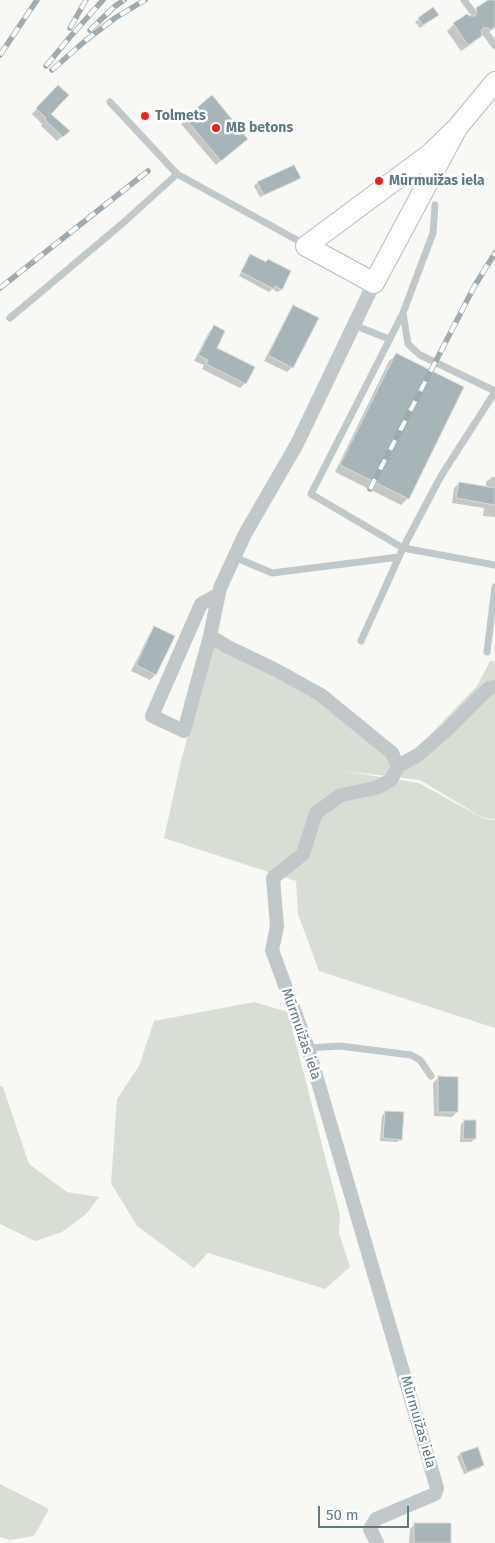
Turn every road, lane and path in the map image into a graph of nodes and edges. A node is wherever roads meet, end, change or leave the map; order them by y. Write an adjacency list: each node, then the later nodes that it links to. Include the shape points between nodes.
1 (464, 0): 2 (lane)
2 (472, 11)
3 (486, 33): 4 (lane)
4 (495, 46)
5 (495, 82): 7 (street)
6 (110, 102): 8 (lane)
7 (457, 128): 10 (street, via 430,154); 11 (street)
8 (177, 174): 10 (lane); 13 (lane)
9 (435, 205): 12 (lane, via 433,233)
10 (306, 246): 11 (street)
11 (374, 284): 14 (street)
12 (403, 313): 15 (lane); 16 (lane, via 408,344 420,355)
13 (10, 318)
14 (354, 325): 15 (lane); 19 (street, via 297,444)
15 (389, 339): 17 (lane, via 311,494)
16 (495, 391): 17 (lane, via 441,476)
17 (403, 548): 18 (lane); 20 (lane)
18 (399, 557): 19 (lane, via 272,573); 24 (lane)
19 (234, 558): 22 (street)
20 (495, 565)
21 (495, 587): 25 (lane)
22 (218, 594): 23 (street); 23 (street, via 201,604 152,716 184,731)
23 (210, 636): 27 (street, via 321,695 392,753)
24 (361, 641)
25 (487, 652)
26 (495, 687): 27 (street, via 489,688 418,755)
27 (398, 766): 28 (street, Mūrmuižas iela, via 391,780 376,788 341,796 316,813 303,854 273,878 277,926 272,950)
28 (308, 1048): 29 (lane, via 340,1046 411,1055 420,1060); 30 (street, Mūrmuižas iela, via 437,1488 435,1494 376,1519 370,1529)
29 (431, 1076)
30 (378, 1543)

